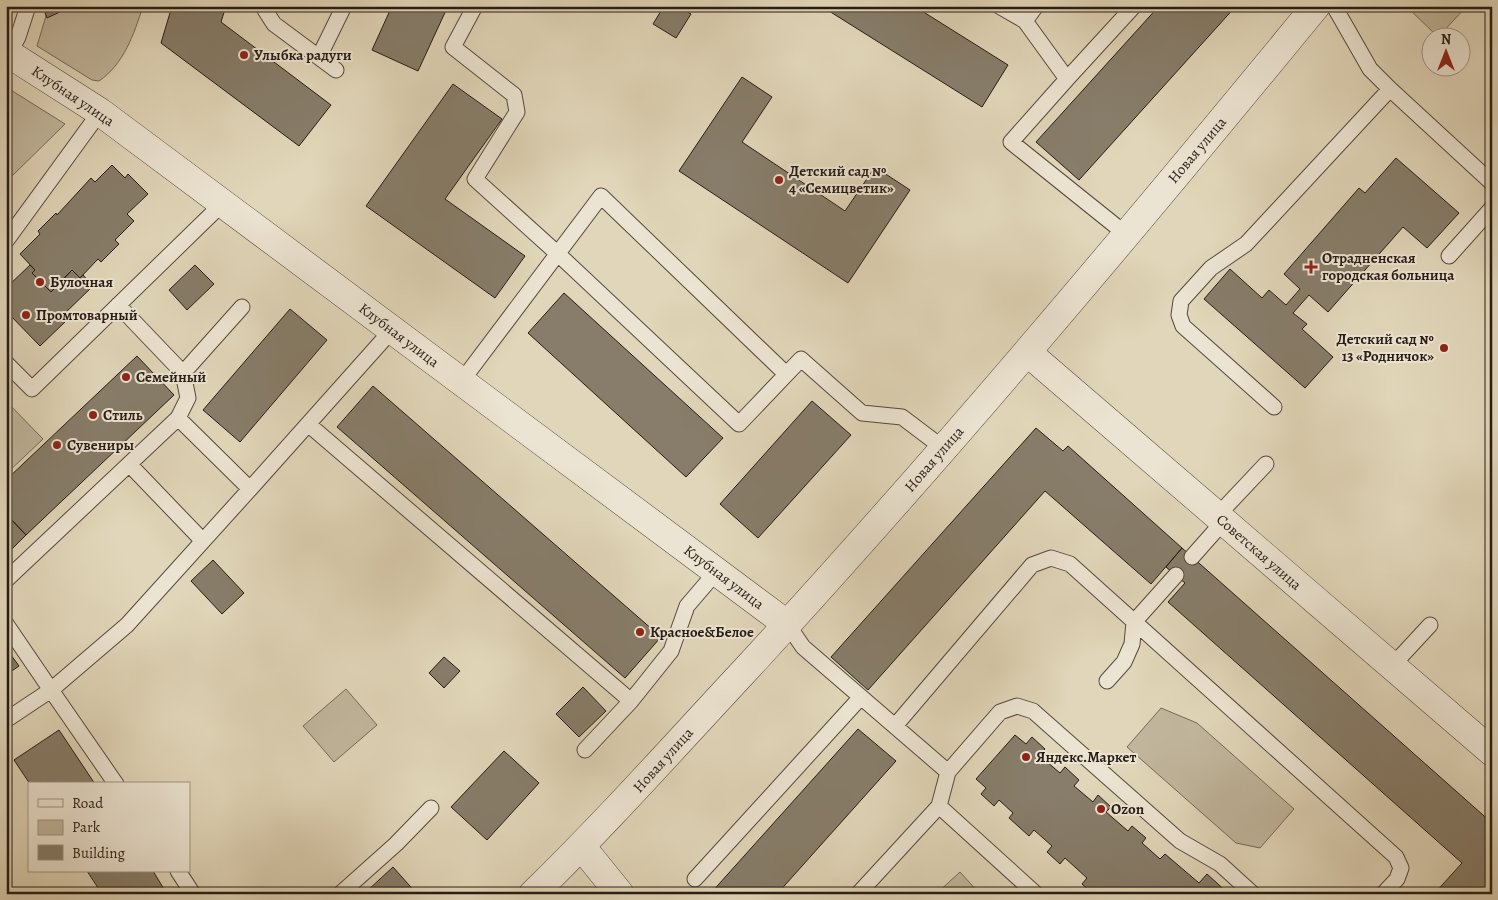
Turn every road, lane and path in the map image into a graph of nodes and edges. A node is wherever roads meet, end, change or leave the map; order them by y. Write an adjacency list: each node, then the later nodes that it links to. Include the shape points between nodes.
1 (28, 6): 11 (lane, via 18,37)
2 (266, 6): 12 (lane, via 265,10 274,24)
3 (344, 6): 12 (lane)
4 (475, 6): 22 (lane, via 453,47 514,95 517,112 475,179)
5 (998, 6): 10 (lane)
6 (1036, 6): 10 (lane)
7 (1134, 6): 14 (lane)
8 (1316, 6): 20 (street, Новая улица)
9 (1334, 6): 15 (lane, via 1370,69)
10 (1025, 21): 14 (lane)
11 (8, 53): 16 (street, Клубная улица)
12 (319, 57): 13 (lane)
13 (336, 70)
14 (1067, 78): 20 (lane, via 1011,142)
15 (1390, 90): 17 (lane); 32 (lane, via 1246,244 1211,268 1181,301 1179,314 1183,326)
16 (100, 112): 18 (street, Клубная улица); 21 (lane)
17 (1492, 183)
18 (222, 204): 24 (lane); 26 (street, Клубная улица)
19 (1492, 208): 23 (lane)
20 (1127, 235): 27 (street, Новая улица)
21 (6, 241)
22 (558, 254): 30 (lane, via 739,424); 30 (lane, via 601,196); 31 (lane)
23 (1449, 256)
24 (118, 305): 28 (lane, via 32,389); 29 (lane)
25 (242, 308): 29 (lane)
26 (392, 330): 31 (street, Клубная улица); 34 (lane)
27 (1027, 352): 35 (street, Новая улица); 39 (street, Советская улица)
28 (6, 363)
29 (183, 373): 33 (lane, via 188,398)
30 (786, 374): 35 (lane, via 801,359 862,413 902,417)
31 (461, 382): 42 (street, Клубная улица)
32 (1274, 407)
33 (178, 418): 36 (lane); 38 (lane)
34 (308, 424): 38 (lane); 53 (lane)
35 (944, 448): 47 (street, Новая улица)
36 (129, 464): 40 (lane); 44 (lane)
37 (1266, 464): 39 (lane)
38 (250, 489): 40 (lane)
39 (1220, 519): 41 (lane); 49 (street, Советская улица)
40 (203, 541): 51 (lane, via 127,625)
41 (1192, 557)
42 (717, 571): 47 (street, Клубная улица); 53 (lane, via 687,606 671,651)
43 (1176, 575): 45 (lane)
44 (6, 580)
45 (1134, 622): 50 (lane, via 1132,644 1124,662); 55 (lane, via 1070,564 1051,558 1032,565); 72 (lane, via 1396,857 1401,868 1397,879)
46 (6, 624): 51 (lane)
47 (788, 625): 52 (lane, via 804,647); 62 (street, Новая улица)
48 (1430, 625): 49 (lane)
49 (1392, 666): 57 (street, Советская улица)
50 (1107, 681)
51 (51, 690): 54 (lane); 59 (lane)
52 (861, 697): 55 (lane); 64 (lane)
53 (631, 700): 56 (lane)
54 (6, 720)
55 (895, 726): 58 (lane)
56 (585, 750)
57 (1492, 752)
58 (948, 772): 60 (lane); 71 (lane, via 1000,712 1017,706 1033,711 1180,840 1220,864)
59 (115, 782)
60 (939, 806): 69 (lane); 70 (lane)
61 (431, 808): 66 (lane)
62 (582, 847): 67 (street, Новая улица); 68 (street)
63 (179, 872): 65 (lane)
64 (695, 879)
65 (194, 894)
66 (340, 894)
67 (533, 894)
68 (620, 894)
69 (858, 894)
70 (1036, 894)
71 (1253, 894)
72 (1383, 894)

